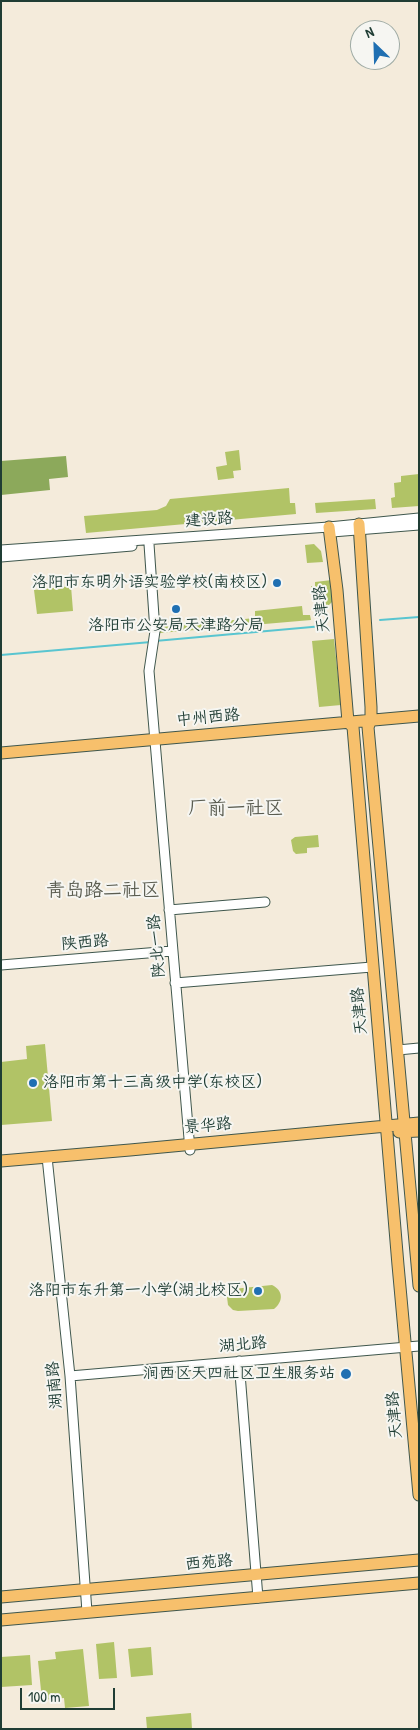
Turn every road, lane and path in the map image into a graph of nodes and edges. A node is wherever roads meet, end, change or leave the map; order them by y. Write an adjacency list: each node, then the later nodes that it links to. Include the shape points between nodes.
1 (419, 518): 3 (street, 建设路)
2 (419, 525): 3 (street, 建设路)
3 (359, 527): 4 (street, 建设路); 9 (main road)
4 (329, 530): 5 (street, 建设路); 6 (street, 建设路); 11 (main road, 天津路)
5 (149, 544): 7 (street, 建设路); 12 (street, 陕北一路, via 155,632 149,671)
6 (1, 550)
7 (1, 556)
8 (419, 716): 9 (main road, 中州西路)
9 (370, 723): 10 (main road, 中州西路); 11 (main road, 中州西路); 22 (main road)
10 (419, 723)
11 (351, 724): 12 (main road, 中州西路); 19 (main road, 天津路)
12 (154, 742): 13 (main road, 中州西路); 14 (main road, 中州西路); 16 (street, 陕北一路)
13 (1, 752)
14 (1, 759)
15 (265, 902): 16 (street)
16 (169, 910): 17 (street, 陕北一路)
17 (172, 951): 18 (street, 陕西路); 20 (street, 陕北一路)
18 (1, 965)
19 (372, 966): 20 (street); 25 (main road, 天津路)
20 (175, 983): 27 (street, 陕北一路)
21 (419, 1048): 22 (street)
22 (398, 1050): 24 (main road)
23 (419, 1122): 24 (main road, 景华路)
24 (405, 1128): 25 (main road, 景华路); 26 (main road, 景华路); 31 (main road)
25 (387, 1129): 27 (main road, 景华路); 33 (main road, 天津路)
26 (419, 1131)
27 (190, 1147): 28 (main road, 景华路)
28 (47, 1160): 29 (main road, 景华路); 30 (main road, 景华路); 35 (street, 湖南路)
29 (1, 1161)
30 (1, 1166)
31 (419, 1286)
32 (419, 1346): 33 (street, 湖北路)
33 (405, 1347): 34 (street, 湖北路); 36 (main road, 天津路)
34 (239, 1361): 35 (street, 湖北路); 38 (street)
35 (70, 1376): 40 (street, 湖南路)
36 (419, 1495)
37 (419, 1560): 38 (main road, 西苑路)
38 (256, 1575): 40 (main road, 西苑路); 42 (street)
39 (419, 1583): 42 (main road)
40 (86, 1590): 41 (main road, 西苑路); 43 (street, 湖南路)
41 (1, 1597)
42 (258, 1598): 43 (main road)
43 (87, 1612): 44 (main road)
44 (1, 1620)

